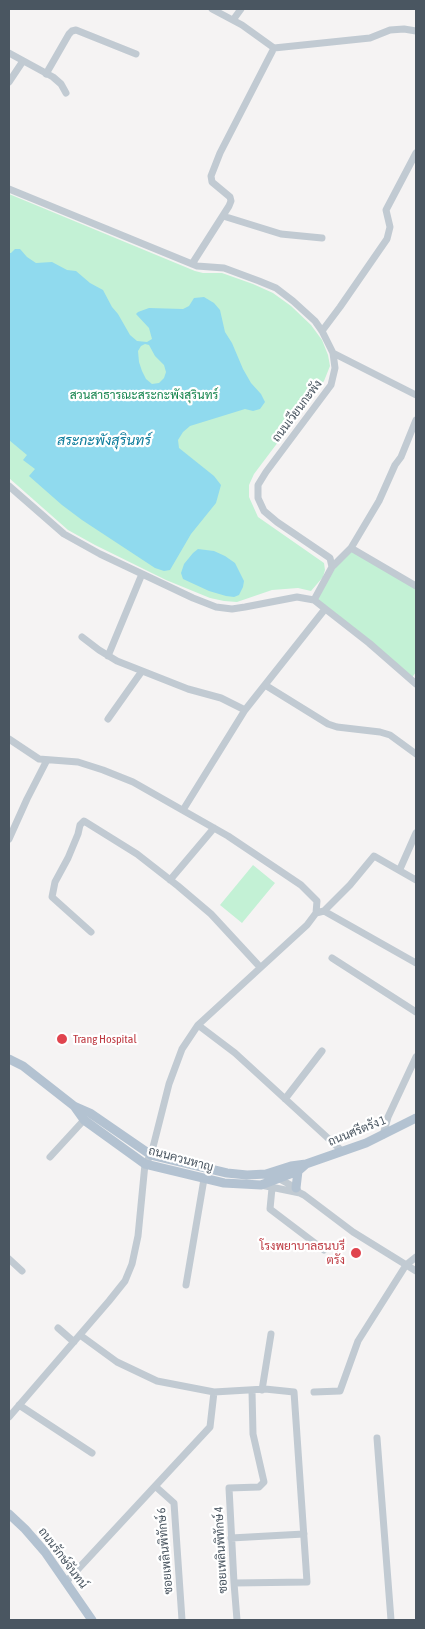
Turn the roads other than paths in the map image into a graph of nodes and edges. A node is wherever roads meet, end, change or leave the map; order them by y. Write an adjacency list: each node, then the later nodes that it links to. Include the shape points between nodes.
1 (212, 9): 3 (street)
2 (241, 9): 3 (street)
3 (234, 20): 5 (street)
4 (416, 31): 5 (street, via 390,30 370,38)
5 (274, 48): 14 (street, via 211,176 212,182 230,197)
6 (9, 53): 8 (street)
7 (136, 54): 9 (street, via 76,30 69,34)
8 (23, 61): 9 (street); 10 (street)
9 (46, 74): 11 (street, via 61,84)
10 (9, 82)
11 (66, 92)
12 (416, 153): 17 (street, via 386,210 390,227 387,239)
13 (9, 189): 16 (street, ถนนเวียนกะพัง)
14 (222, 216): 15 (street, via 280,234); 16 (street)
15 (322, 238)
16 (192, 264): 17 (street, ถนนเวียนกะพัง, via 224,268 276,288 315,321)
17 (322, 331): 18 (street, ถนนเวียนกะพัง)
18 (333, 353): 19 (street); 23 (street, ถนนเวียนกะพัง, via 335,368 331,385 258,485 258,498 264,511 330,558)
19 (416, 395)
20 (416, 420): 22 (street, via 402,457)
21 (9, 486): 24 (street, via 64,534)
22 (351, 548): 23 (street); 25 (street)
23 (332, 567): 26 (street)
24 (142, 574): 26 (street, via 192,598 232,609 297,596); 29 (street)
25 (416, 586)
26 (314, 600): 27 (street)
27 (325, 609): 31 (street); 32 (street)
28 (82, 636): 29 (street)
29 (108, 656): 30 (street)
30 (142, 670): 33 (street); 34 (street)
31 (416, 684)
32 (265, 685): 33 (street); 36 (street, via 328,724 390,735)
33 (245, 710): 38 (street)
34 (108, 719)
35 (9, 739): 37 (street, via 39,759)
36 (416, 754)
37 (48, 760): 38 (street, via 78,762 103,770 133,782); 41 (street)
38 (183, 810): 39 (street)
39 (214, 828): 43 (street); 45 (street, via 301,885 317,901)
40 (416, 833): 42 (street)
41 (9, 837)
42 (400, 869): 44 (street); 45 (street, via 374,856 350,885)
43 (170, 880): 46 (street, via 137,854 84,821 55,882 52,897); 49 (street, via 211,914)
44 (416, 880)
45 (320, 912): 48 (street); 49 (street)
46 (91, 932)
47 (332, 958): 50 (street)
48 (416, 963)
49 (260, 967): 51 (street)
50 (416, 1012)
51 (198, 1024): 55 (street); 61 (street, via 182,1048 172,1074)
52 (322, 1051): 55 (street)
53 (416, 1057): 59 (street)
54 (9, 1059): 56 (main road, ถนนควนหาญ, via 23,1066)
55 (285, 1099): 60 (street)
56 (74, 1106): 57 (main road, ถนนควนหาญ); 61 (main road, ถนนควนหาญ, via 90,1113)
57 (84, 1120): 62 (street); 63 (main road, ถนนควนหาญ)
58 (414, 1121): 59 (main road, ถนนศรีตรัง 1)
59 (383, 1135): 60 (main road, ถนนศรีตรัง 1)
60 (342, 1151): 64 (main road, ถนนศรีตรัง 1)
61 (151, 1155): 63 (street); 66 (main road, ถนนควนหาญ, via 227,1173)
62 (50, 1157)
63 (145, 1164): 68 (main road, ถนนควนหาญ); 81 (street, via 132,1264 125,1280)
64 (306, 1164): 65 (main road, ถนนศรีตรัง 1); 66 (main road, ถนนศรีตรัง 1)
65 (298, 1171): 67 (main road, ถนนศรีตรัง 1); 71 (main road)
66 (266, 1174): 67 (street, ถนนควนหาญ)
67 (280, 1178): 69 (main road, ถนนศรีตรัง 1); 71 (street, ถนนควนหาญ)
68 (204, 1179): 69 (main road, ถนนควนหาญ); 78 (street)
69 (261, 1185): 70 (street, ถนนควนหาญ)
70 (272, 1188): 71 (street, ถนนควนหาญ); 72 (street, via 270,1209)
71 (298, 1190): 75 (street, ถนนควนหาญ, via 353,1232)
72 (324, 1250)
73 (416, 1257): 75 (street)
74 (9, 1259): 76 (street)
75 (406, 1266): 77 (street, ถนนควนหาญ); 86 (street, via 358,1341 340,1391)
76 (22, 1271)
77 (416, 1271)
78 (186, 1285)
79 (58, 1328): 82 (street)
80 (271, 1334): 83 (street)
81 (80, 1335): 82 (street); 85 (street, via 135,1371 157,1380)
82 (74, 1342): 87 (street)
83 (262, 1390): 84 (street); 93 (street, via 294,1392)
84 (252, 1391): 85 (street); 94 (street, ซอยเพลินพิทักษ์ 4, via 253,1434 264,1482 258,1487 229,1488)
85 (214, 1392): 91 (street, via 210,1427)
86 (314, 1392)
87 (19, 1405): 88 (street); 90 (street)
88 (9, 1417)
89 (377, 1438): 100 (street)
90 (92, 1453)
91 (155, 1486): 95 (street); 98 (street, ซอยเพลินพิทักษ์ 6, via 174,1503)
92 (9, 1514): 95 (main road, ถนนรักษ์จันทน์, via 26,1529)
93 (304, 1534): 94 (street); 96 (street, via 307,1582)
94 (231, 1538): 96 (street, ซอยเพลินพิทักษ์ 4)
95 (66, 1582): 97 (main road, ถนนรักษ์จันทน์)
96 (234, 1583): 99 (street, ซอยเพลินพิทักษ์ 4)
97 (92, 1619)
98 (182, 1620)
99 (238, 1620)
100 (391, 1620)

